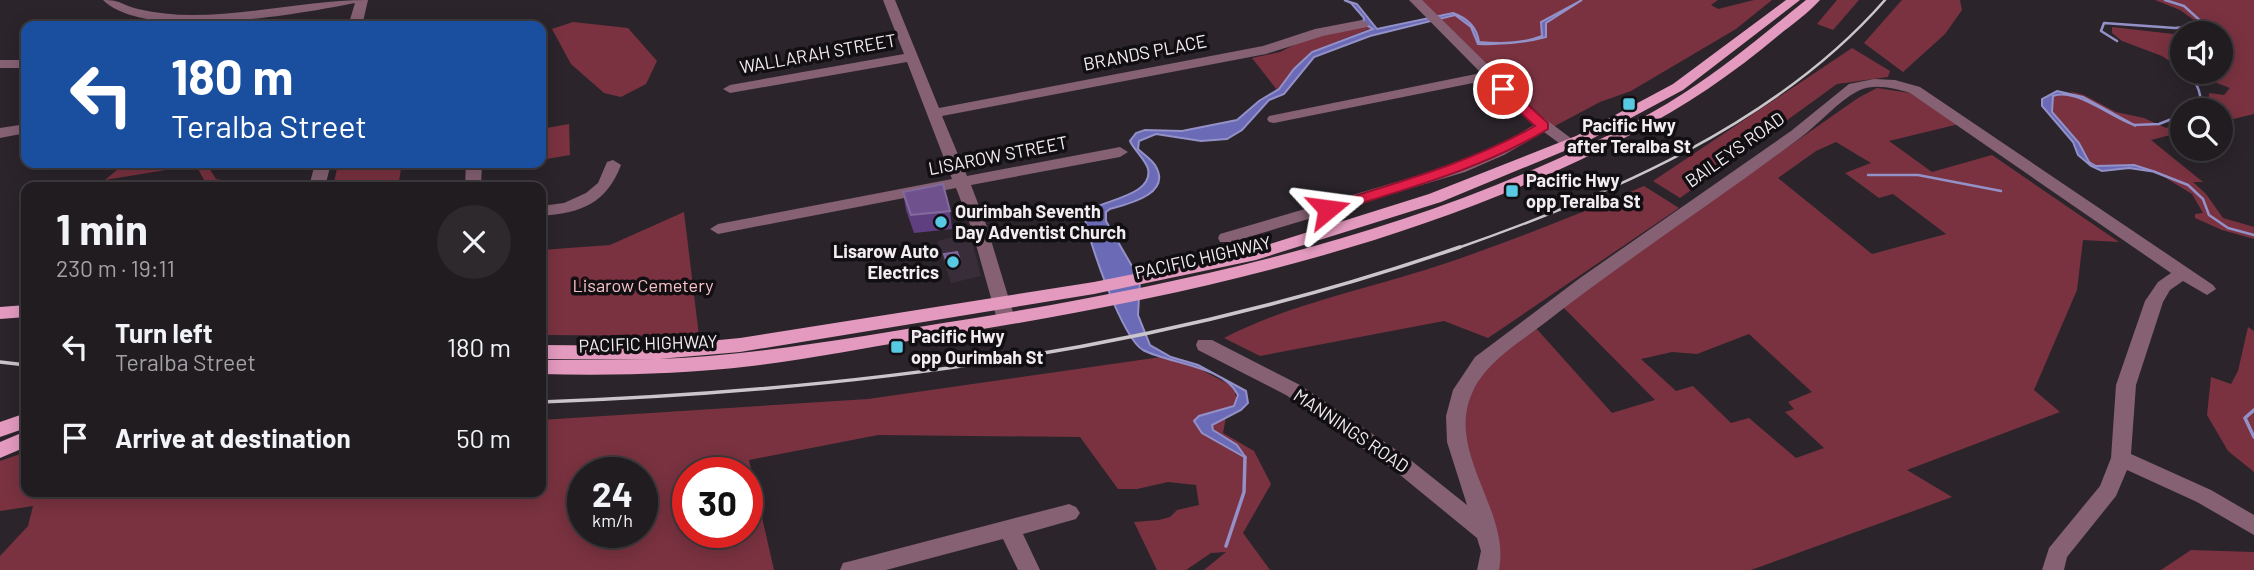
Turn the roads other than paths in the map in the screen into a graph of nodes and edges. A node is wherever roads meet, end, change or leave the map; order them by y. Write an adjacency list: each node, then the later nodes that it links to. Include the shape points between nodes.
1 (109, 0): 8 (street, via 134,14)
2 (352, 0): 9 (street)
3 (362, 0): 10 (street)
4 (889, 0): 12 (street)
5 (1415, 0): 15 (street)
6 (1794, 0): 22 (main road, PACIFIC HIGHWAY, via 1678,87)
7 (1814, 0): 24 (main road, PACIFIC HIGHWAY, via 1717,78)
8 (174, 21)
9 (199, 21)
10 (356, 21)
11 (1362, 24): 17 (street, BRANDS PLACE, via 1266,50)
12 (912, 57): 16 (street, WALLARAH STREET); 17 (street)
13 (0, 64): 14 (street)
14 (21, 64)
15 (1488, 76): 18 (street); 19 (street)
16 (730, 89)
17 (934, 113): 26 (street)
18 (1274, 119)
19 (1543, 126): 22 (street); 29 (street, PACIFIC HIGHWAY, via 1466,166)
20 (21, 130): 21 (street)
21 (0, 133)
22 (1570, 144): 24 (street); 31 (main road, PACIFIC HIGHWAY, via 1435,198)
23 (1120, 152): 26 (street, LISAROW STREET)
24 (1583, 154): 31 (main road, PACIFIC HIGHWAY, via 1466,203 1369,236 1278,262)
25 (613, 165): 27 (street, via 603,188 584,201)
26 (961, 183): 28 (street, LISAROW STREET); 34 (street)
27 (546, 211)
28 (718, 229)
29 (1226, 238)
30 (2183, 272): 32 (street, BAILEYS ROAD); 43 (street, via 2164,286 2150,313 2126,385); 47 (street, BAILEYS ROAD, via 1915,90 1874,83 1854,87 1482,362 1463,390 1456,416 1457,442)
31 (1153, 284): 34 (main road, PACIFIC HIGHWAY)
32 (2207, 289)
33 (21, 311): 35 (main road)
34 (1003, 311): 37 (main road, PACIFIC HIGHWAY, via 729,346 657,352); 38 (main road, PACIFIC HIGHWAY, via 742,360 629,368)
35 (0, 313)
36 (1205, 345): 47 (street, MANNINGS ROAD, via 1293,390 1401,464)
37 (546, 352)
38 (546, 367)
39 (21, 422): 40 (main road)
40 (2, 429)
41 (21, 441): 42 (main road)
42 (0, 450)
43 (2121, 458): 45 (street, via 2204,496); 51 (street, via 2109,490 2057,554)
44 (1069, 513): 46 (street)
45 (2254, 526)
46 (1009, 530): 48 (street); 49 (street)
47 (1487, 533): 50 (street, BAILEYS ROAD, via 1492,551)
48 (851, 570)
49 (1029, 570)
50 (1489, 570)
51 (2053, 570)

